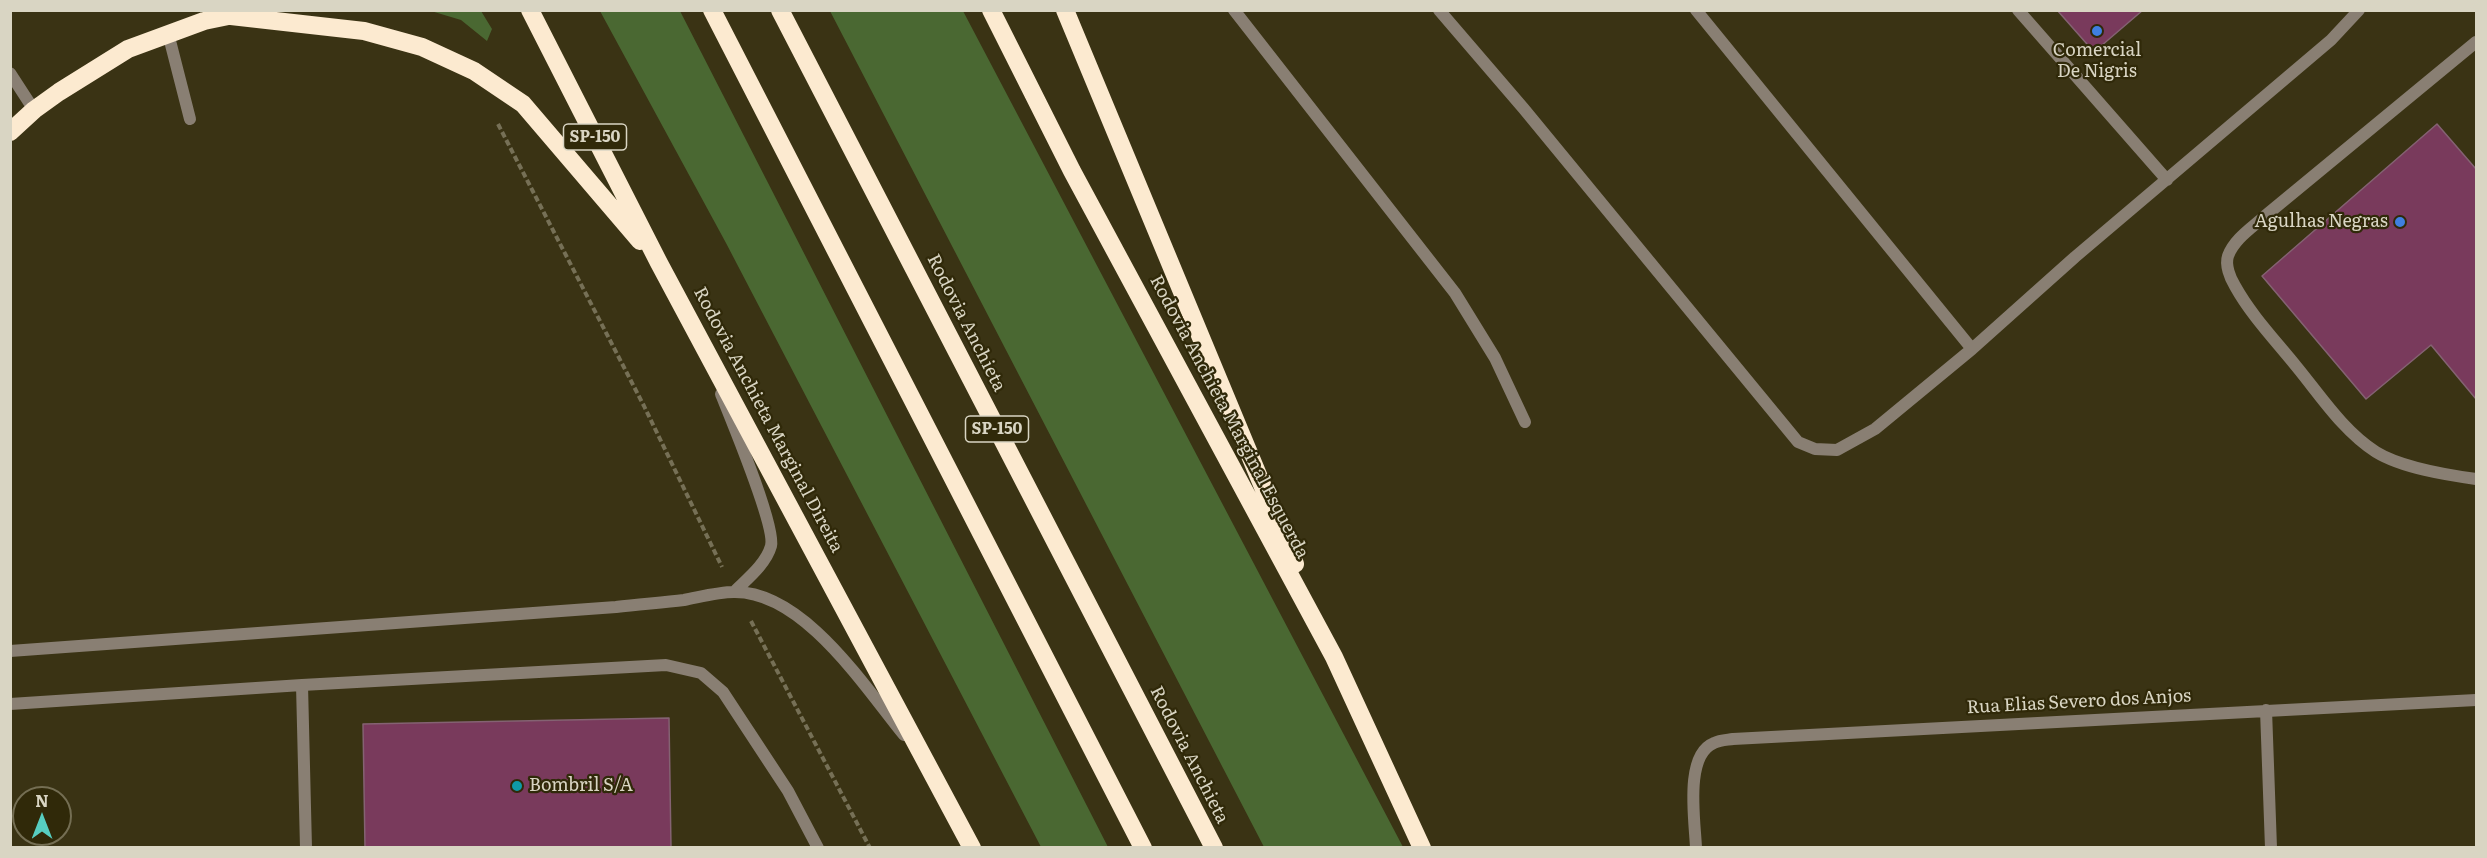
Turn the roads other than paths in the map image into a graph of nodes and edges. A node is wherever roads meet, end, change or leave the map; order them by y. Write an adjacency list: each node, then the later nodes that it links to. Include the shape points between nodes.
1 (256, 10): 12 (highway)
2 (530, 10): 20 (highway, Rodovia Anchieta Marginal Direita / SP-150)
3 (711, 10): 36 (highway)
4 (780, 10): 37 (highway, Rodovia Anchieta / SP-150)
5 (991, 10): 27 (highway, Rodovia Anchieta Marginal Esquerda, via 1072,171)
6 (1065, 10): 27 (highway)
7 (1234, 10): 23 (street, via 1455,293 1495,358)
8 (1439, 10): 22 (street, via 1798,442 1815,449 1837,450 1875,429)
9 (1695, 10): 22 (street)
10 (2018, 10): 19 (street)
11 (2359, 10): 19 (street, via 2331,40)
12 (231, 16): 13 (highway); 20 (highway, via 364,31 422,47 474,70 523,104)
13 (168, 33): 16 (highway, via 128,49); 17 (street)
14 (2476, 42): 24 (street, via 2265,216 2235,243 2228,257 2234,285 2344,426 2376,452 2438,473)
15 (10, 73): 16 (street)
16 (34, 110): 18 (highway)
17 (190, 119)
18 (10, 132)
19 (2167, 180): 22 (street)
20 (659, 263): 21 (highway, Rodovia Anchieta Marginal Direita / SP-150)
21 (703, 343): 25 (street, via 768,517 771,536 772,545 762,562); 32 (highway, Rodovia Anchieta Marginal Direita / SP-150)
22 (1972, 349)
23 (1525, 422)
24 (2476, 479)
25 (734, 592): 26 (street, via 615,607); 32 (street, via 760,595 781,603 813,625)
26 (10, 651)
27 (1334, 657): 38 (highway, Rodovia Anchieta Marginal Esquerda)
28 (302, 685): 30 (street); 33 (street); 34 (street, via 666,665 701,674 723,692 788,791)
29 (2476, 700): 31 (street, Rua Elias Severo dos Anjos)
30 (10, 704)
31 (2266, 710): 39 (street, Rua Elias Severo dos Anjos, via 1713,743 1696,766); 40 (street)
32 (924, 759): 35 (highway, Rodovia Anchieta Marginal Direita / SP-150)
33 (306, 848)
34 (818, 848)
35 (972, 848)
36 (1143, 848)
37 (1214, 848)
38 (1422, 848)
39 (1696, 848)
40 (2271, 848)

